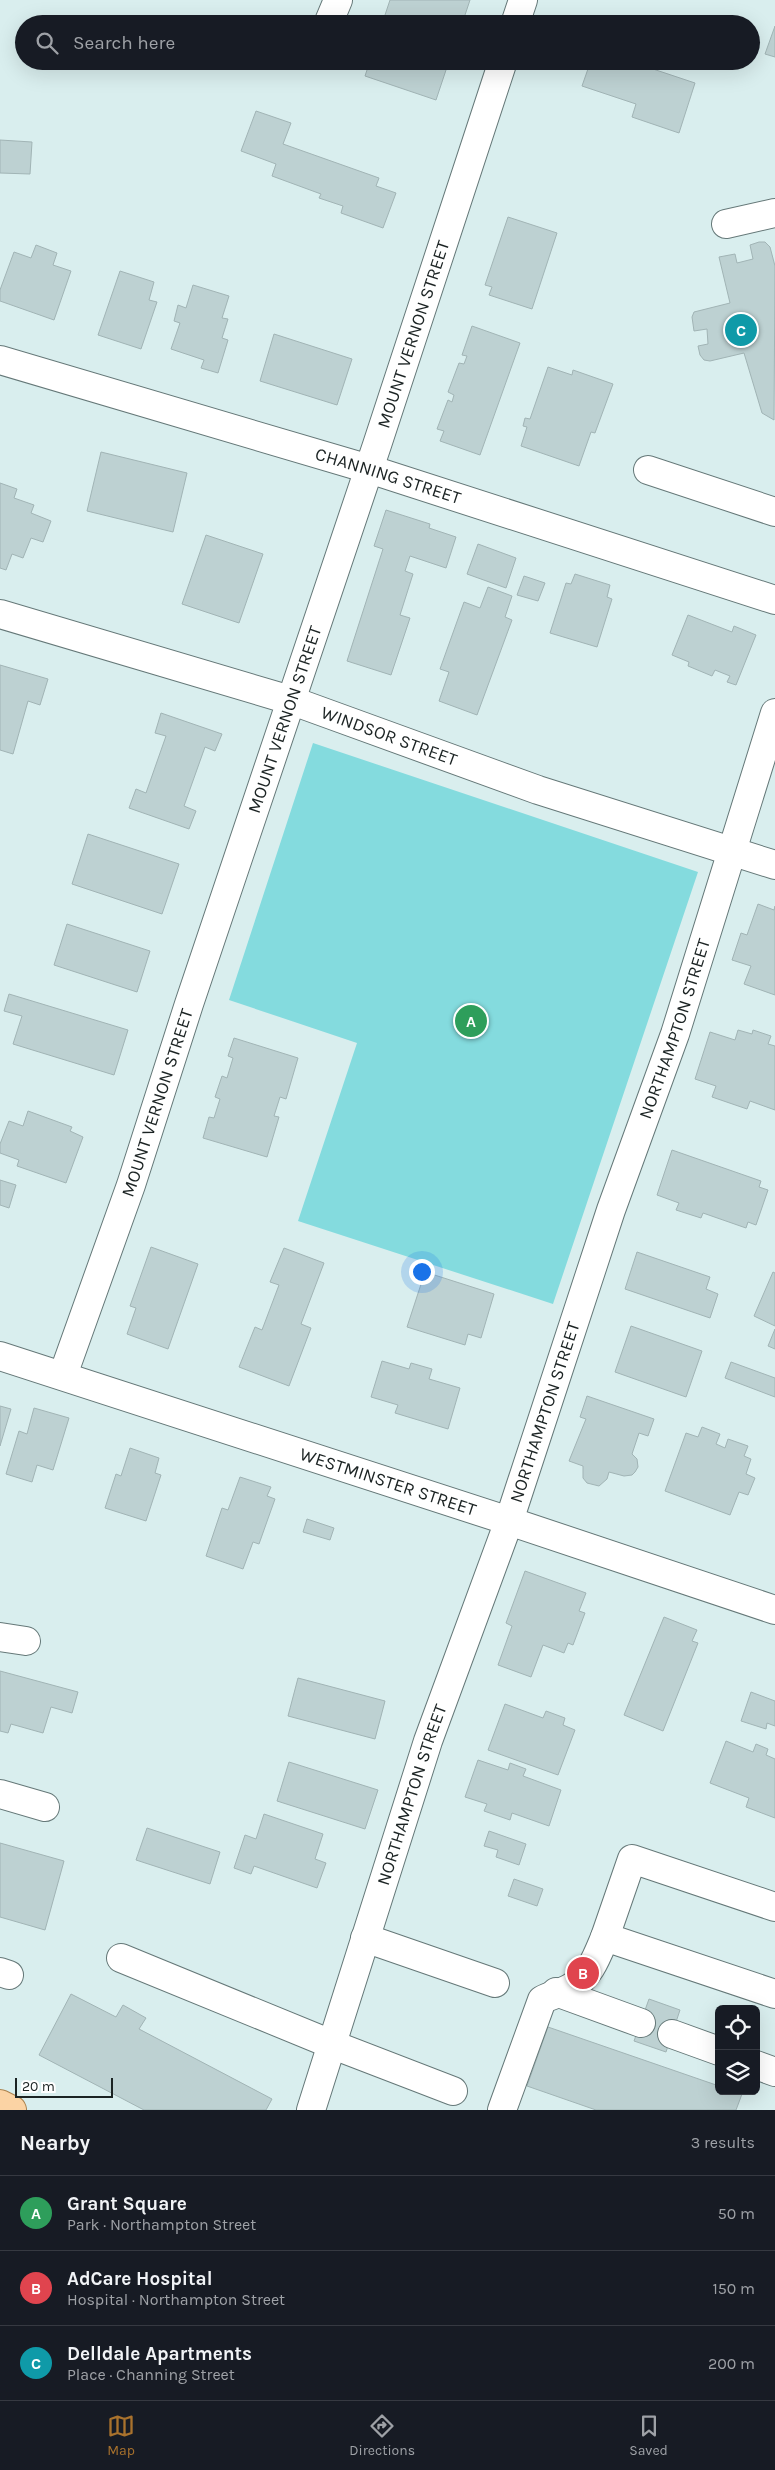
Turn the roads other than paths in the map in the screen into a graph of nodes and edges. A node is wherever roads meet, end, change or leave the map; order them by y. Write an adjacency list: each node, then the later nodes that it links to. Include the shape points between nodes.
1 (338, 0): 3 (street)
2 (524, 0): 4 (street)
3 (332, 15)
4 (519, 15)
5 (500, 70): 9 (street, MOUNT VERNON STREET)
6 (775, 213): 7 (street)
7 (726, 224)
8 (0, 360): 9 (street, CHANNING STREET)
9 (369, 469): 12 (street, CHANNING STREET); 14 (street, MOUNT VERNON STREET)
10 (648, 470): 11 (street)
11 (775, 512)
12 (775, 600)
13 (0, 614): 14 (street, WINDSOR STREET)
14 (290, 700): 16 (street, WINDSOR STREET, via 538,790); 19 (street, MOUNT VERNON STREET, via 132,1185)
15 (775, 712): 16 (street, NORTHAMPTON STREET)
16 (732, 851): 17 (street, WINDSOR STREET); 20 (street, NORTHAMPTON STREET, via 675,1034 610,1210)
17 (775, 865)
18 (0, 1356): 19 (street, WESTMINSTER STREET)
19 (63, 1375): 20 (street, WESTMINSTER STREET)
20 (509, 1521): 21 (street, WESTMINSTER STREET); 26 (street, NORTHAMPTON STREET, via 428,1741)
21 (775, 1610)
22 (0, 1794): 23 (street)
23 (45, 1807)
24 (775, 1907): 25 (street, via 632,1859)
25 (606, 1937): 29 (street, via 590,1970 569,1988); 30 (street)
26 (365, 1938): 28 (street); 33 (street, NORTHAMPTON STREET)
27 (121, 1958): 33 (street)
28 (495, 1983)
29 (556, 1992): 31 (street); 39 (street, via 542,2000)
30 (775, 1994)
31 (641, 2023)
32 (672, 2034): 34 (street)
33 (331, 2044): 37 (street); 38 (street, NORTHAMPTON STREET)
34 (716, 2050)
35 (760, 2066): 36 (street)
36 (775, 2072)
37 (453, 2091)
38 (311, 2110)
39 (502, 2110)

